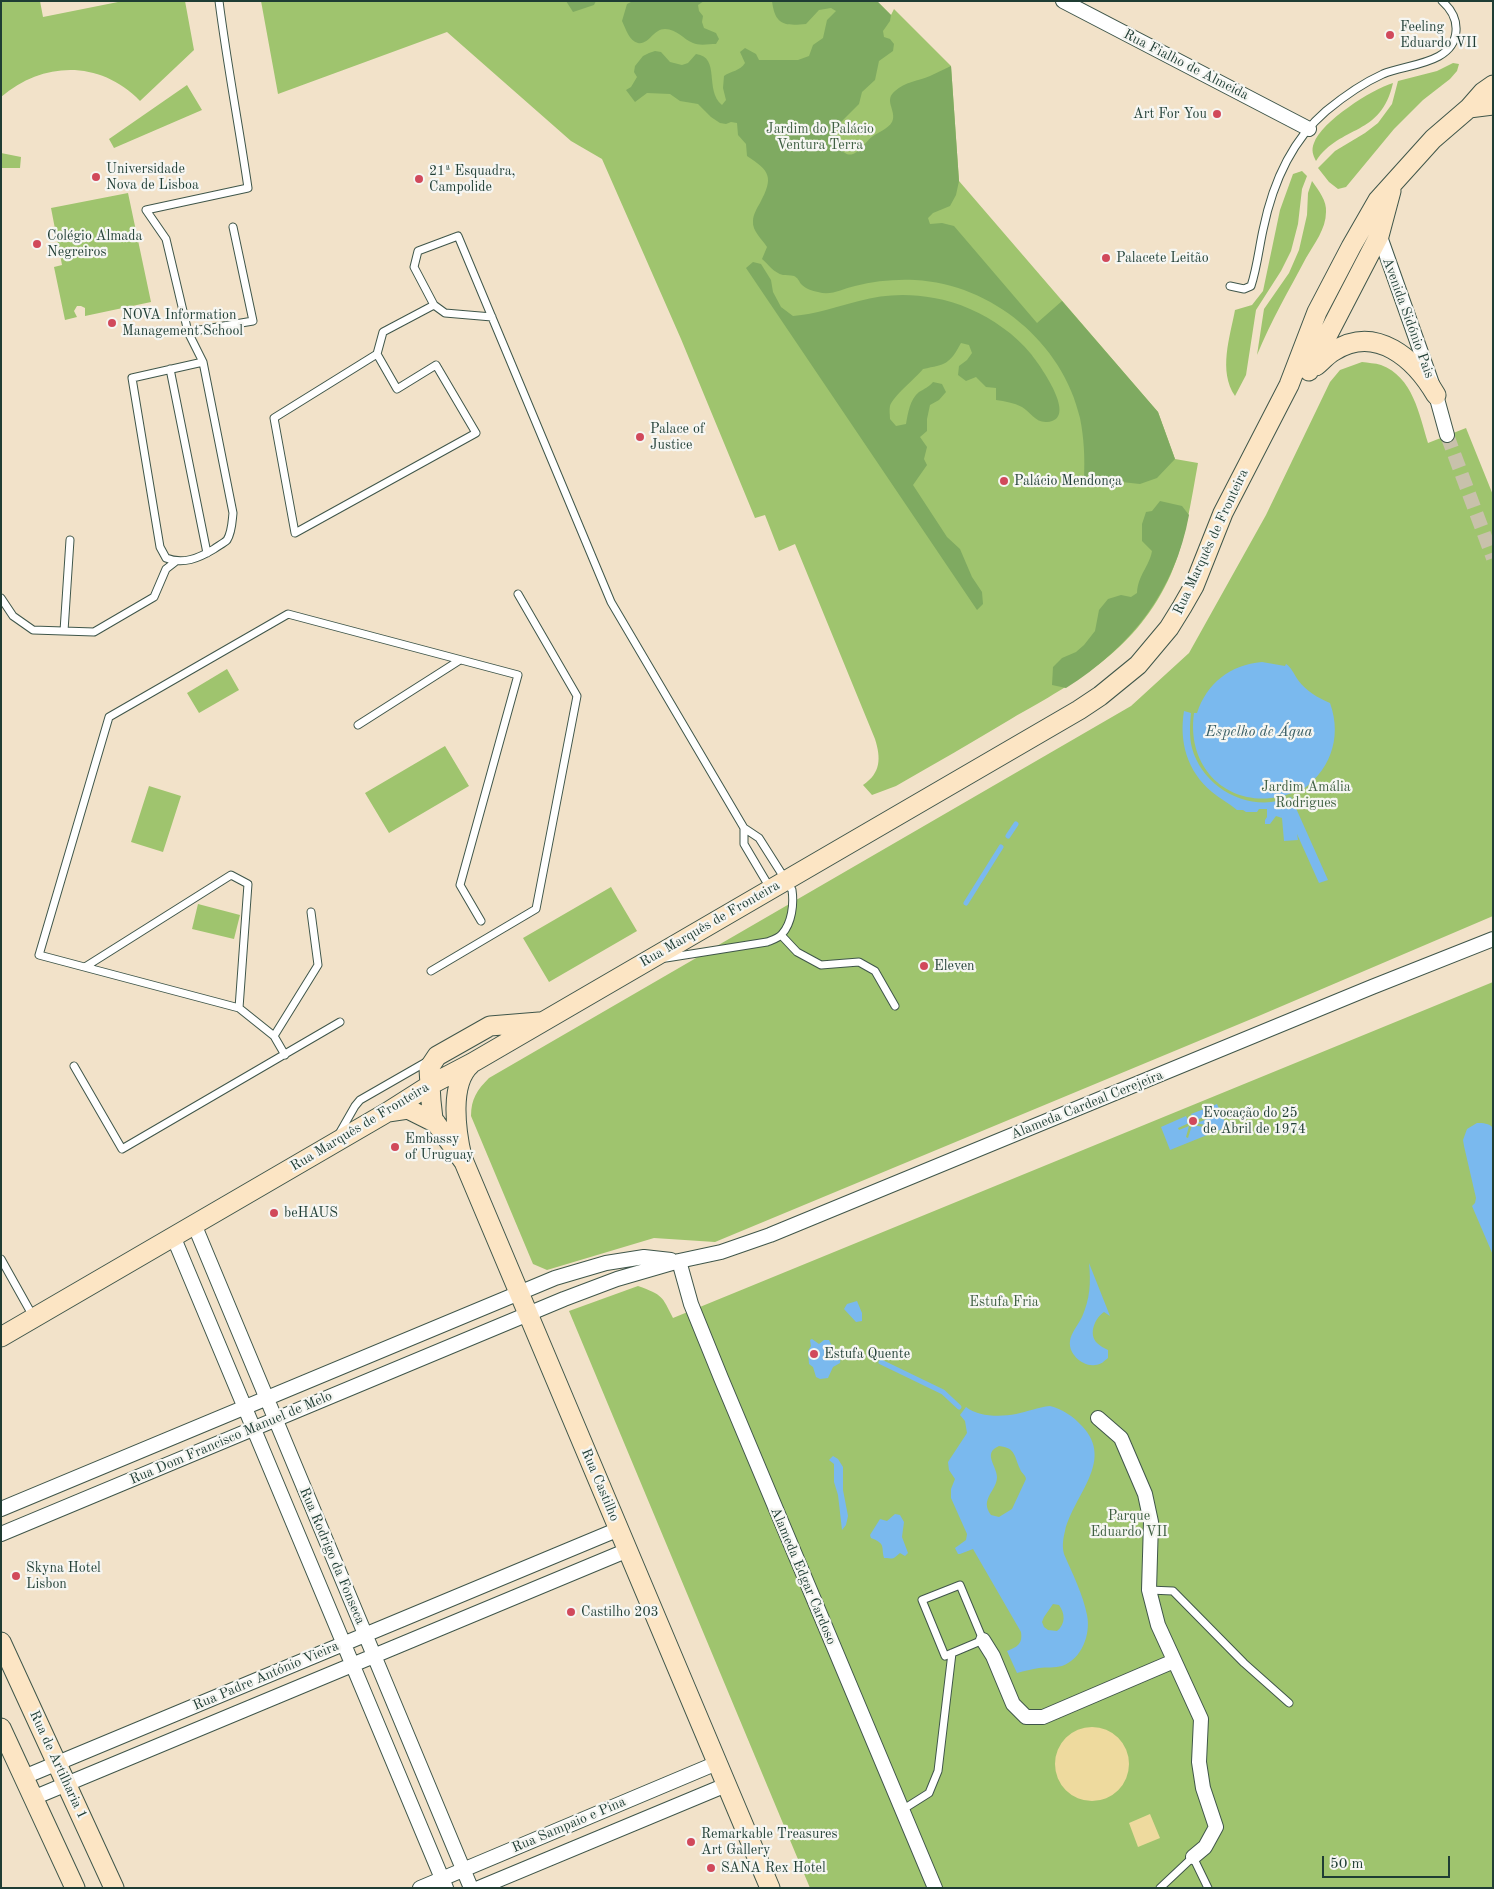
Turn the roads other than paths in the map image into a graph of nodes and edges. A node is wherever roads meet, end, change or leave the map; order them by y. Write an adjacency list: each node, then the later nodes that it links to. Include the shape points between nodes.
1 (219, 1): 13 (lane, via 248,188 146,210 166,239)
2 (1062, 1): 5 (street, Rua Fialho de Almeida)
3 (1442, 1): 5 (lane, via 1449,7 1456,24 1449,49 1435,59 1389,72 1362,85 1325,112)
4 (1490, 90): 6 (main road, Rua Marquês de Fronteira, via 1434,139)
5 (1309, 129): 10 (lane, via 1274,186 1252,286 1247,289)
6 (1393, 184): 7 (main road, Rua Marquês de Fronteira); 9 (main road, Rua Marquês de Fronteira)
7 (1378, 200): 9 (street, Avenida Sidónio Pais); 18 (main road, Rua Marquês de Fronteira, via 1317,312)
8 (233, 227): 13 (lane, via 252,321)
9 (1379, 236): 17 (main road, Rua Marquês de Fronteira); 19 (street, Avenida Sidónio Pais)
10 (1230, 286)
11 (434, 305): 12 (lane, via 445,313); 12 (lane, via 414,267 418,251 458,236); 14 (lane, via 383,332)
12 (492, 317): 29 (lane, via 611,602)
13 (188, 332): 15 (lane)
14 (377, 354): 14 (lane, via 397,389 436,365 476,433 296,533 274,418)
15 (203, 362): 16 (lane); 22 (lane, via 233,513 226,541)
16 (170, 369): 22 (lane); 23 (lane, via 132,378 160,547 166,558)
17 (1308, 371): 18 (main road, Rua Marquês de Fronteira); 19 (main road, via 1342,346 1375,343 1409,360)
18 (1289, 385): 30 (main road, Rua Marquês de Fronteira, via 1223,512 1194,586 1164,634 1138,665 1079,710)
19 (1436, 395): 20 (street, Avenida Sidónio Pais)
20 (1447, 436)
21 (70, 540): 26 (lane)
22 (208, 553): 23 (lane, via 189,561)
23 (175, 562): 26 (lane, via 166,569 154,597 94,632)
24 (518, 594): 37 (lane, via 577,696 536,909)
25 (1, 598): 26 (lane, via 13,616 33,630)
26 (64, 631)
27 (460, 660): 28 (lane); 32 (lane, via 518,675 460,885); 35 (lane, via 288,614 109,717 39,955)
28 (358, 725)
29 (744, 828): 30 (lane, via 759,838); 30 (lane, via 744,844)
30 (778, 885): 33 (lane, via 792,890 793,899 789,921); 36 (main road, Rua Marquês de Fronteira)
31 (311, 912): 42 (lane, via 318,964)
32 (481, 921)
33 (782, 935): 36 (lane, via 768,942 682,954); 38 (lane, via 797,952 821,965 859,962 876,971)
34 (1493, 939): 55 (street, Alameda Cardeal Cerejeira, via 770,1235 721,1252)
35 (85, 967): 39 (lane); 39 (lane, via 231,875 248,884)
36 (634, 969): 40 (main road, Rua Marquês de Fronteira)
37 (432, 971)
38 (895, 1006)
39 (239, 1008): 42 (lane)
40 (549, 1018): 43 (main road, via 490,1026); 45 (main road, Rua Marquês de Fronteira)
41 (340, 1022): 44 (lane)
42 (274, 1036): 44 (lane)
43 (442, 1053): 47 (main road, Rua Castilho, via 431,1065); 50 (lane, via 360,1100)
44 (285, 1055): 46 (lane, via 122,1149)
45 (472, 1063): 47 (main road, Rua Marquês de Fronteira); 51 (main road, via 463,1073 457,1092 456,1112)
46 (74, 1066)
47 (430, 1085): 48 (main road, Rua Marquês de Fronteira); 49 (main road, Rua Castilho, via 432,1114)
48 (386, 1113): 49 (main road, via 408,1109); 50 (main road, Rua Marquês de Fronteira)
49 (436, 1123): 51 (main road, Rua Castilho)
50 (336, 1141): 52 (main road, Rua Marquês de Fronteira)
51 (464, 1162): 56 (main road, Rua Castilho)
52 (194, 1224): 53 (main road, Rua Marquês de Fronteira); 62 (street, Rua Rodrigo da Fonseca)
53 (174, 1236): 58 (main road, Rua Marquês de Fronteira); 63 (street, Rua Rodrigo da Fonseca)
54 (1, 1259): 58 (lane)
55 (679, 1261): 56 (street, Rua Dom Francisco Manuel de Melo, via 644,1257 606,1263 555,1278); 57 (street, Rua Dom Francisco Manuel de Melo, via 617,1279); 88 (street, Alameda Edgar Cardoso, via 728,1396)
56 (520, 1293): 57 (main road, Rua Castilho); 59 (street, Rua Dom Francisco Manuel de Melo)
57 (529, 1314): 61 (street, Rua Dom Francisco Manuel de Melo); 68 (main road, Rua Castilho)
58 (34, 1318): 60 (main road, Rua Marquês de Fronteira)
59 (452, 1321): 61 (street, via 465,1328 465,1338); 62 (street, Rua Dom Francisco Manuel de Melo)
60 (1, 1337)
61 (461, 1342): 65 (street, Rua Dom Francisco Manuel de Melo)
62 (266, 1398): 63 (street, Rua Dom Francisco Manuel de Melo); 65 (street, Rua Rodrigo da Fonseca)
63 (245, 1407): 66 (street, Rua Rodrigo da Fonseca); 67 (street, Rua Dom Francisco Manuel de Melo)
64 (1098, 1418): 71 (street, via 1121,1438 1145,1494 1151,1522)
65 (275, 1420): 66 (street, Rua Dom Francisco Manuel de Melo); 72 (street, Rua Rodrigo da Fonseca)
66 (254, 1428): 69 (street, Rua Dom Francisco Manuel de Melo); 75 (street, Rua Rodrigo da Fonseca)
67 (1, 1509)
68 (619, 1528): 70 (main road, Rua Castilho); 72 (street, Rua Padre António Vieira)
69 (1, 1534)
70 (628, 1550): 77 (street, Rua Padre António Vieira); 83 (main road, Rua Castilho)
71 (1149, 1590): 78 (street, via 1158,1626); 80 (lane, via 1173,1591)
72 (365, 1634): 75 (street, Rua Padre António Vieira); 77 (street, Rua Rodrigo da Fonseca)
73 (983, 1640): 76 (lane); 76 (lane, via 960,1585 922,1600 945,1656); 78 (street, via 1013,1704 1026,1717 1043,1717)
74 (1, 1642): 82 (main road, Rua de Artilharia 1)
75 (344, 1643): 79 (street, Rua Rodrigo da Fonseca); 82 (street, Rua Padre António Vieira)
76 (952, 1652): 88 (lane, via 938,1771 929,1794)
77 (374, 1656): 79 (street, Rua Padre António Vieira); 90 (street, Rua Rodrigo da Fonseca)
78 (1174, 1661): 89 (street, via 1201,1719 1199,1762 1203,1788 1216,1827 1205,1847)
79 (353, 1664): 85 (street, Rua Padre António Vieira); 91 (street, Rua Rodrigo da Fonseca)
80 (1289, 1703)
81 (1, 1728): 84 (main road)
82 (57, 1763): 84 (street, Rua Padre António Vieira); 85 (main road, Rua de Artilharia 1)
83 (717, 1763): 86 (main road, Rua Castilho); 90 (street, Rua Sampaio e Pina)
84 (24, 1777): 87 (main road)
85 (66, 1784): 87 (street, Rua Padre António Vieira); 93 (main road, Rua de Artilharia 1)
86 (726, 1784): 96 (street, Rua Sampaio e Pina); 97 (main road, Rua Castilho)
87 (33, 1798): 92 (main road)
88 (902, 1810): 98 (street, Alameda Edgar Cardoso)
89 (1193, 1857): 99 (lane); 100 (lane)
90 (463, 1870): 91 (street, Rua Sampaio e Pina); 95 (street, Rua Rodrigo da Fonseca)
91 (444, 1883): 94 (street, Rua Sampaio e Pina)
92 (75, 1888)
93 (114, 1888)
94 (420, 1888)
95 (471, 1888)
96 (479, 1888)
97 (770, 1888)
98 (935, 1888)
99 (1160, 1888)
100 (1208, 1888)

